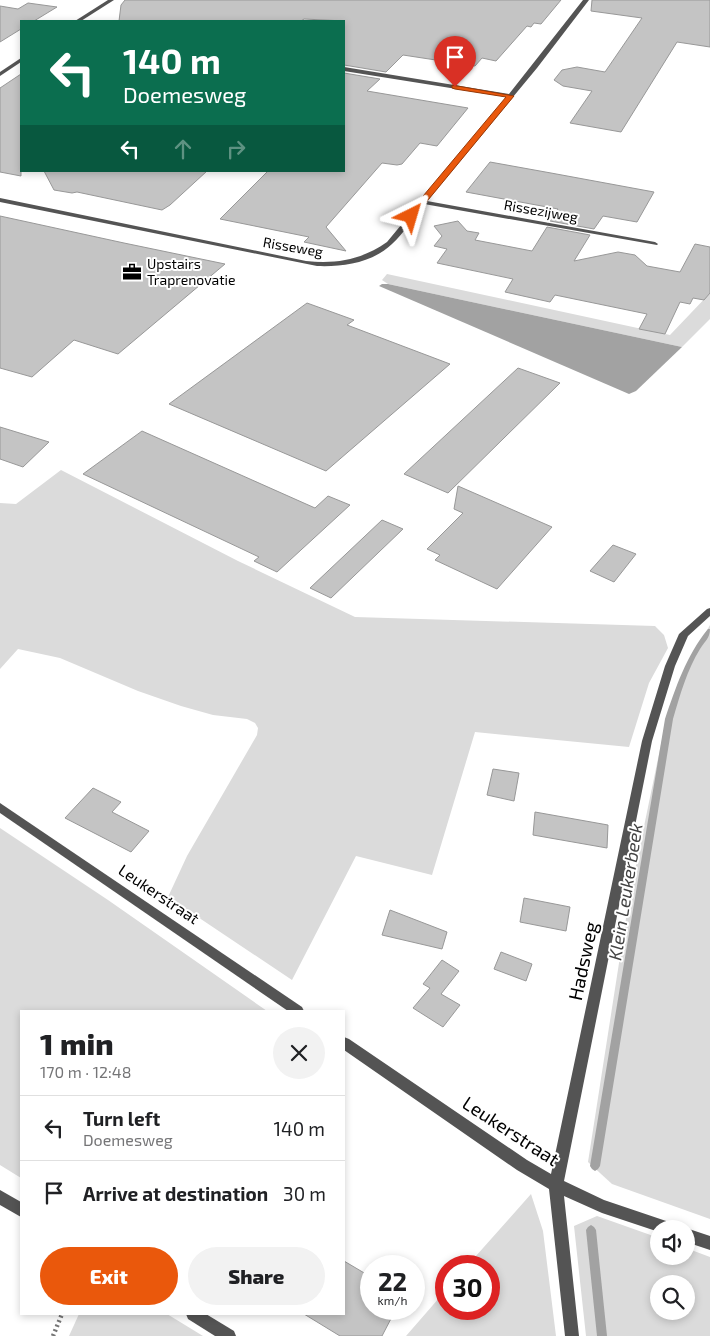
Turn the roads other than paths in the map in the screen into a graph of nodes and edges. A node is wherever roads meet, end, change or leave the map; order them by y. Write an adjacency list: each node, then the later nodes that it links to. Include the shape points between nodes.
1 (111, 0): 3 (street)
2 (586, 0): 7 (street, Risseweg)
3 (80, 20)
4 (20, 61): 6 (street)
5 (345, 68): 7 (street)
6 (0, 74)
7 (510, 96): 9 (street, Risseweg)
8 (0, 200): 9 (street, Risseweg, via 327,266 353,263 376,254)
9 (422, 202): 10 (street, Rissezijweg)
10 (655, 244)
11 (710, 610): 15 (street, Hadsweg, via 684,634 670,666 647,741)
12 (0, 807): 13 (street, Leukerstraat)
13 (297, 1010)
14 (345, 1043): 15 (street, Leukerstraat)
15 (556, 1185): 18 (street, Leukerstraat, via 602,1206); 23 (street, Hadsweg)
16 (0, 1197): 17 (street)
17 (20, 1209)
18 (650, 1222)
19 (695, 1237): 20 (street)
20 (710, 1243)
21 (195, 1315): 22 (street)
22 (229, 1336)
23 (572, 1336)

